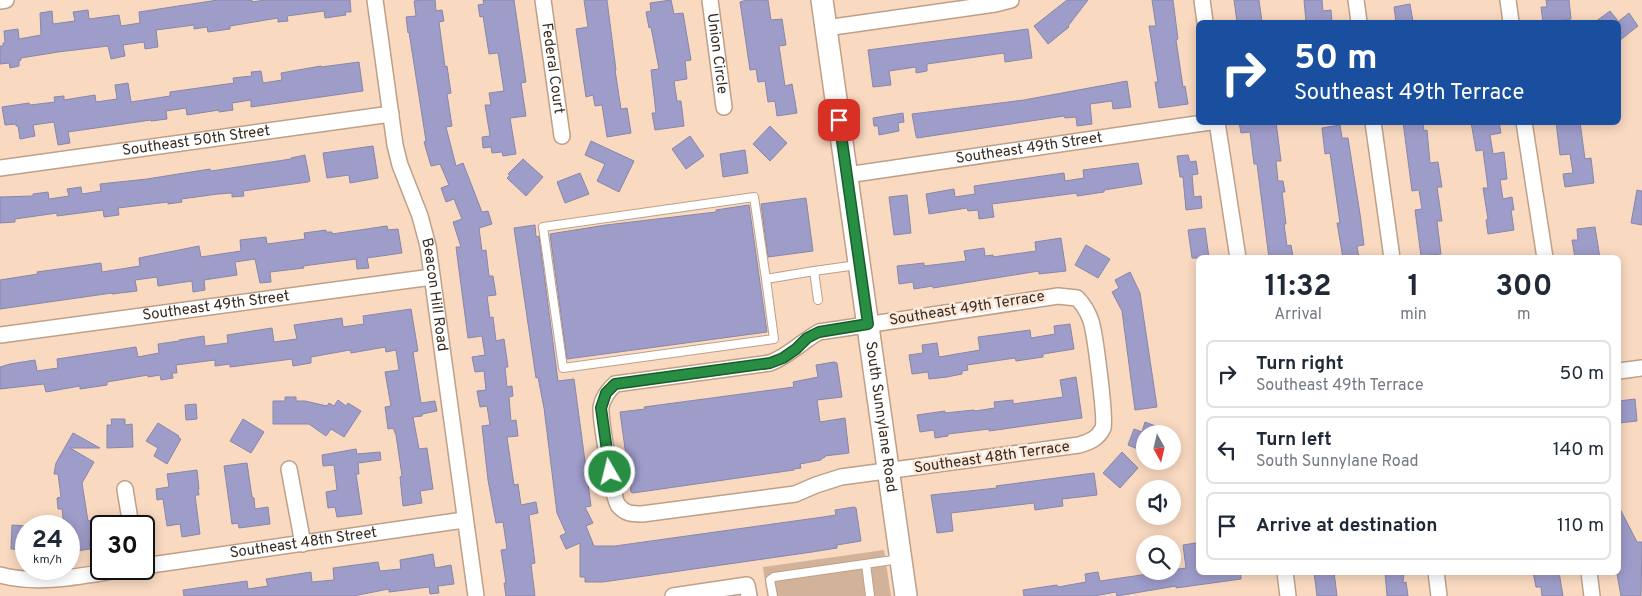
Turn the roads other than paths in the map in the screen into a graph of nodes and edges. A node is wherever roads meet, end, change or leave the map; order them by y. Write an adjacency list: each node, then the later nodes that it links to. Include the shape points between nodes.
1 (6, 0): 10 (street)
2 (375, 0): 16 (street, Beacon Hill Road)
3 (543, 0): 21 (street, Federal Court)
4 (710, 0): 15 (street, Union Circle)
5 (822, 0): 14 (main road, South Sunnylane Road)
6 (1011, 0): 14 (street)
7 (1202, 0): 11 (street)
8 (1356, 0): 12 (street)
9 (1508, 0): 13 (street)
10 (0, 1)
11 (1204, 20)
12 (1359, 20)
13 (1511, 20)
14 (826, 28): 23 (main road, South Sunnylane Road)
15 (724, 107)
16 (391, 114): 22 (street, Southeast 50th Street); 29 (street, Beacon Hill Road, via 400,165 425,232)
17 (1196, 124): 23 (street, Southeast 49th Street)
18 (1217, 125): 24 (street)
19 (1373, 125): 25 (street)
20 (1524, 125): 26 (street)
21 (562, 136)
22 (0, 168)
23 (847, 175): 27 (main road, South Sunnylane Road)
24 (1238, 255)
25 (1392, 255)
26 (1545, 255)
27 (860, 264): 28 (lane); 32 (main road, South Sunnylane Road)
28 (814, 271): 30 (lane); 31 (lane)
29 (432, 277): 33 (street, Southeast 49th Street); 42 (street, Beacon Hill Road)
30 (766, 279): 30 (lane, via 774,338 563,368 543,227 754,197)
31 (818, 300)
32 (868, 324): 36 (street, Southeast 49th Terrace, via 1058,296 1078,298 1092,323 1103,407 1103,427); 37 (street, Southeast 49th Terrace, via 819,332 783,358 770,363 615,384 606,393 601,408); 39 (main road, South Sunnylane Road)
33 (0, 335)
34 (1642, 368): 35 (street)
35 (1621, 372)
36 (1093, 440): 39 (street, Southeast 48th Terrace, via 1079,446)
37 (608, 456): 39 (street, Southeast 48th Terrace, via 617,504 627,513 642,514 795,494 841,478)
38 (289, 469): 43 (street)
39 (889, 472): 44 (main road, South Sunnylane Road)
40 (125, 489): 41 (street)
41 (129, 515)
42 (464, 520): 43 (street, Southeast 48th Street); 52 (street, Beacon Hill Road)
43 (302, 544): 45 (street, Southeast 48th Street)
44 (901, 559): 46 (lane); 57 (main road, South Sunnylane Road)
45 (155, 564)
46 (866, 564): 55 (lane, via 774,576 770,580); 56 (lane)
47 (90, 574): 48 (street, via 39,580)
48 (0, 575)
49 (1285, 575): 58 (street)
50 (1436, 575): 59 (street)
51 (1589, 575): 60 (street)
52 (476, 596)
53 (673, 596): 54 (street, via 748,585)
54 (749, 596)
55 (772, 596)
56 (870, 596)
57 (906, 596)
58 (1288, 596)
59 (1439, 596)
60 (1592, 596)

